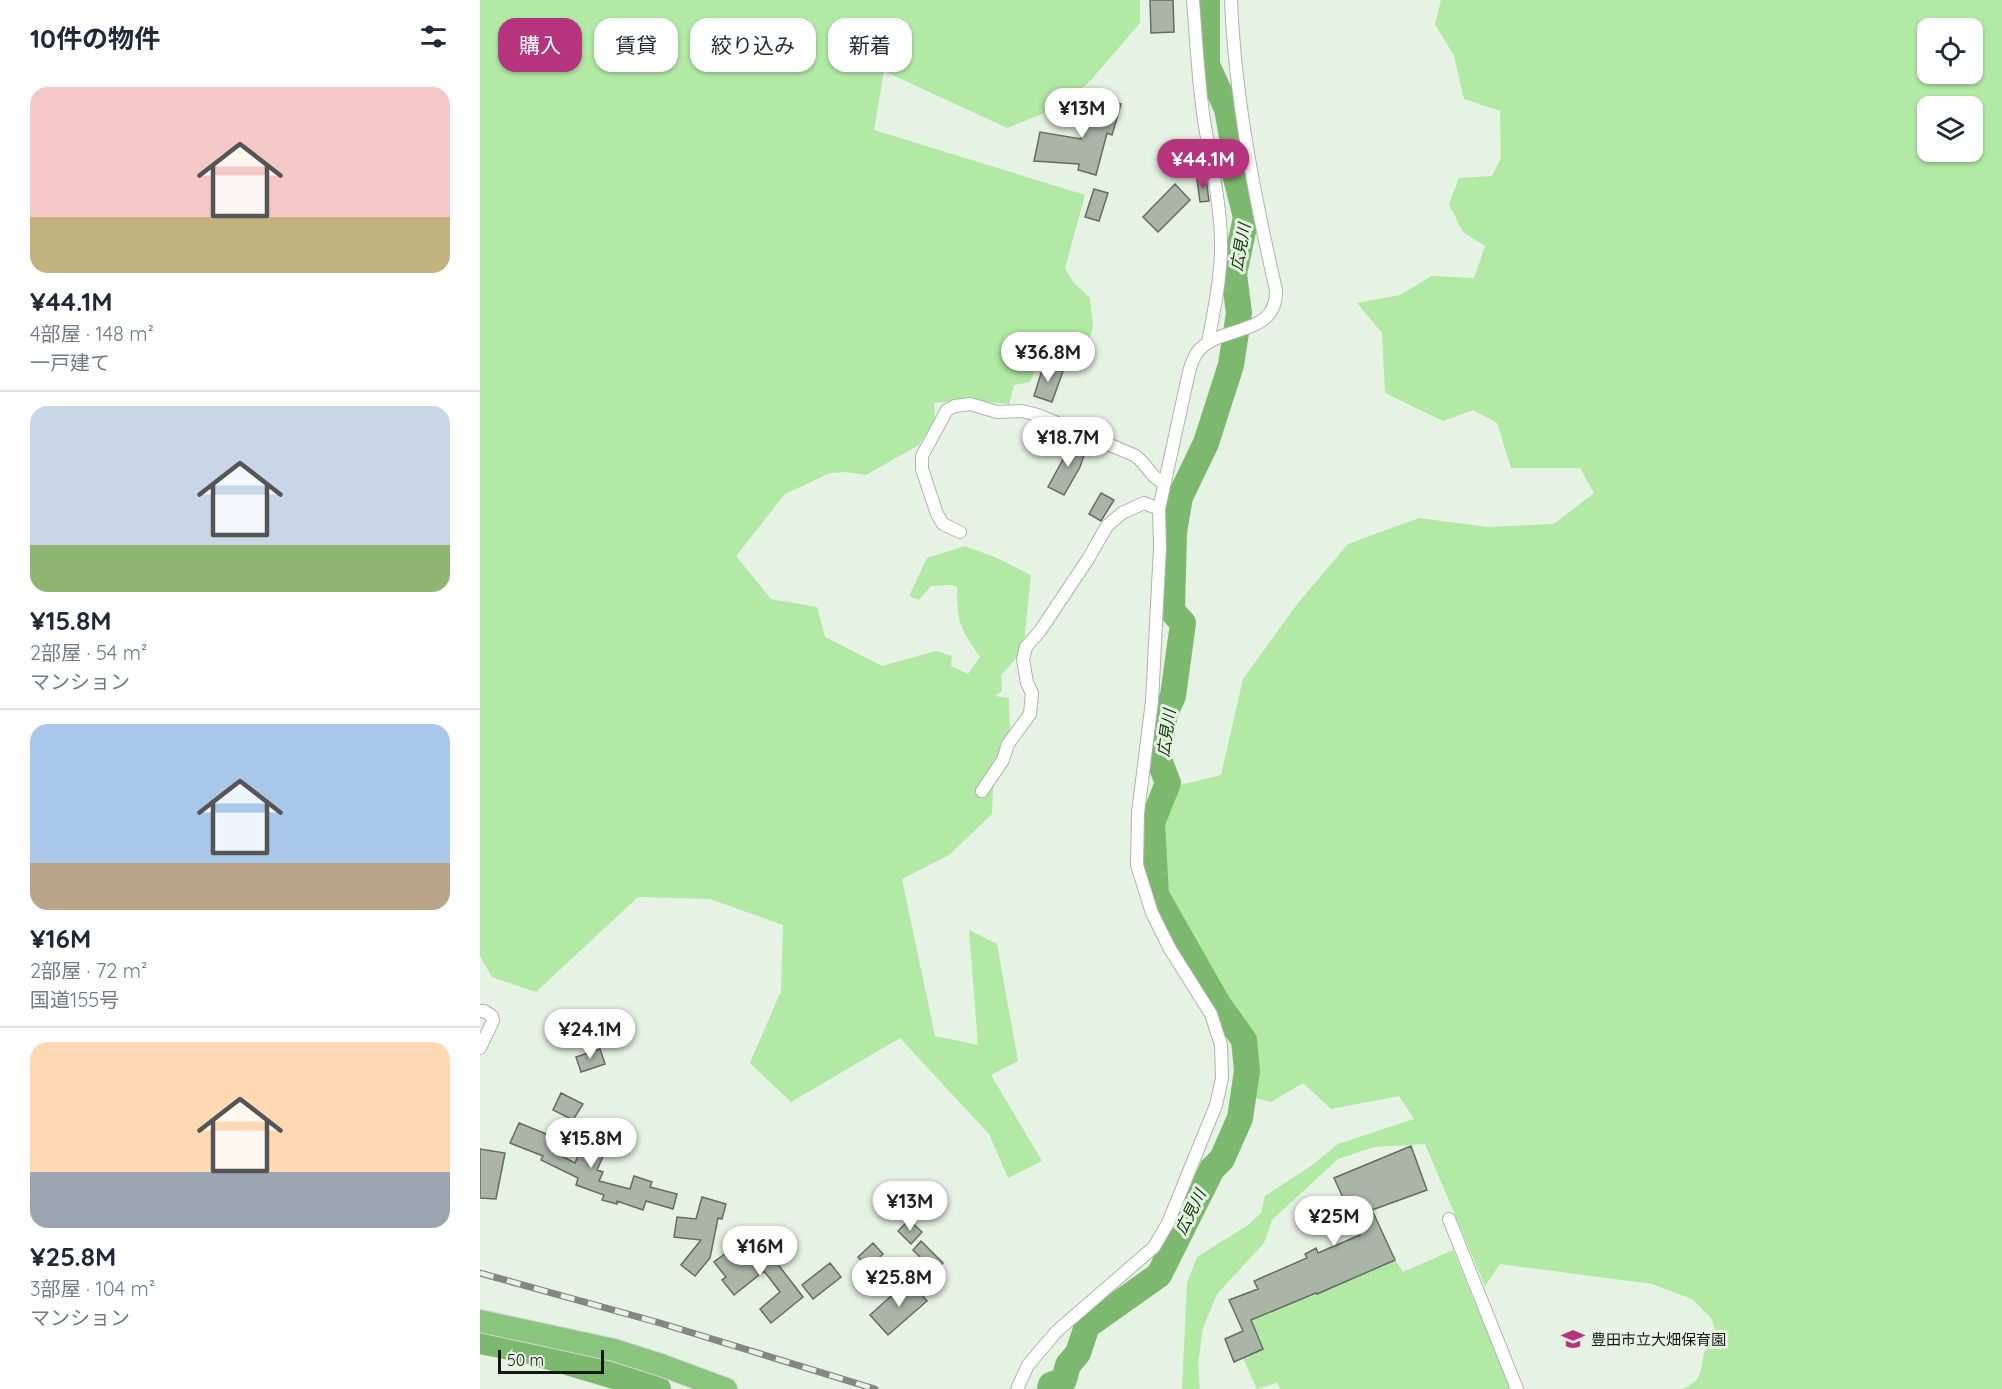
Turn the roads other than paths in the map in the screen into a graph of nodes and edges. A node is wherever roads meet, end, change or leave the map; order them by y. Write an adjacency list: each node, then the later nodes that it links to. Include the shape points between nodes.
1 (1193, 0): 3 (street, via 1203,114 1219,200 1220,281)
2 (1231, 0): 3 (street, via 1240,106 1276,299 1269,315 1252,326)
3 (1210, 341): 4 (street, via 1199,351 1189,372)
4 (1165, 483): 5 (street); 6 (street, via 1153,477 1134,455 1038,415 998,412 970,404 955,406 947,410 922,456 922,469 943,524)
5 (1159, 510): 7 (street, via 1144,502 1107,526 1026,647 1023,659 1032,693 1030,714); 13 (street, via 1152,689 1138,813 1137,865 1152,913 1211,1014 1221,1045 1222,1078 1212,1114 1168,1223 1154,1247 1057,1331 1028,1365)
6 (960, 532)
7 (982, 791)
8 (480, 1011): 9 (street, via 492,1016 493,1021)
9 (480, 1048)
10 (1449, 1219): 14 (street)
11 (480, 1321): 12 (highway, via 614,1350)
12 (726, 1389)
13 (1017, 1389)
14 (1517, 1389)

